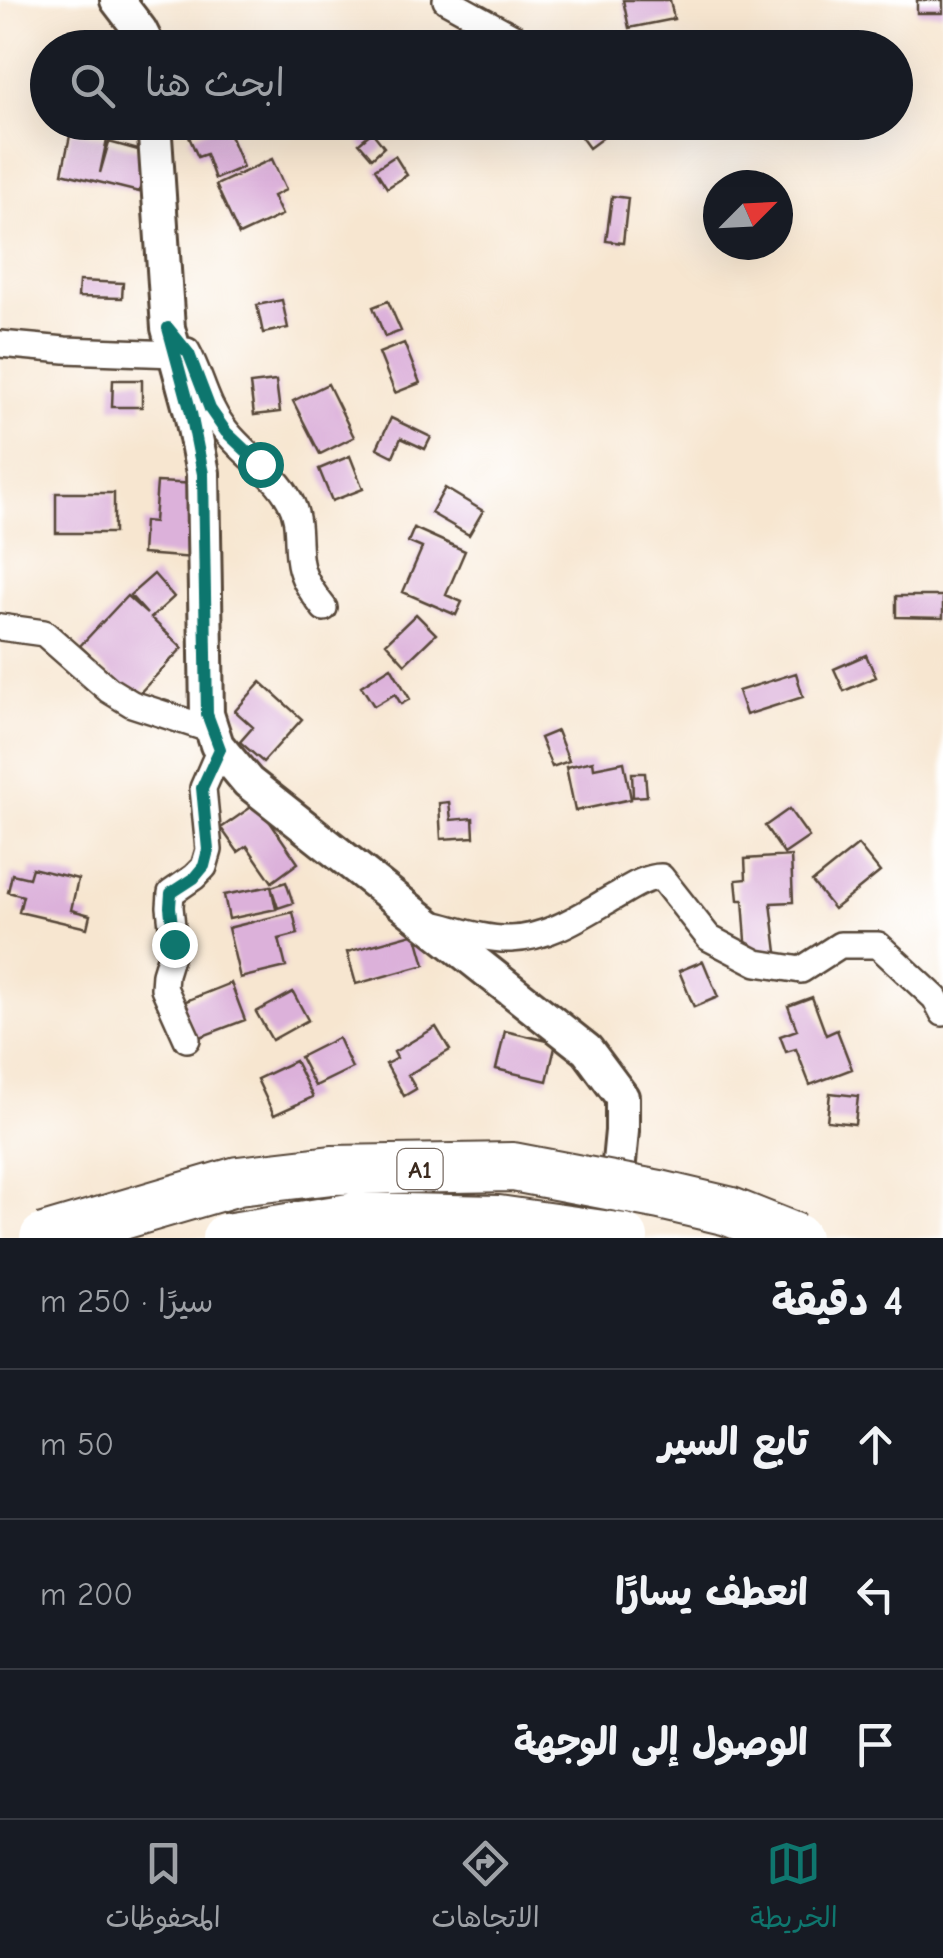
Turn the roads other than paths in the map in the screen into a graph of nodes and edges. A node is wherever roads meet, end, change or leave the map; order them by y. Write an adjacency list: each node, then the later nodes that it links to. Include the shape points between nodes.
1 (117, 0): 3 (street)
2 (446, 0): 4 (street)
3 (140, 30)
4 (500, 30)
5 (155, 140): 6 (street)
6 (172, 341): 7 (street, via 65,350); 8 (street, via 189,354 226,432 292,503 300,567); 10 (street, via 203,474 207,714)
7 (0, 344)
8 (324, 608)
9 (0, 627): 10 (street, via 44,632 109,690)
10 (216, 739): 11 (street, via 248,782); 13 (street, via 202,788 204,866 171,893 174,944 164,988)
11 (429, 923): 12 (street, via 510,939 540,934 662,876 709,938 757,963 801,970 840,946 878,945); 16 (street, via 587,1050 622,1098)
12 (943, 1013)
13 (186, 1038)
14 (44, 1238): 18 (highway, A1, bridge, via 238,1181 332,1170 513,1167 728,1210)
15 (226, 1238): 17 (highway, A1, bridge, via 356,1217 498,1220)
16 (614, 1238)
17 (624, 1238)
18 (796, 1238)

